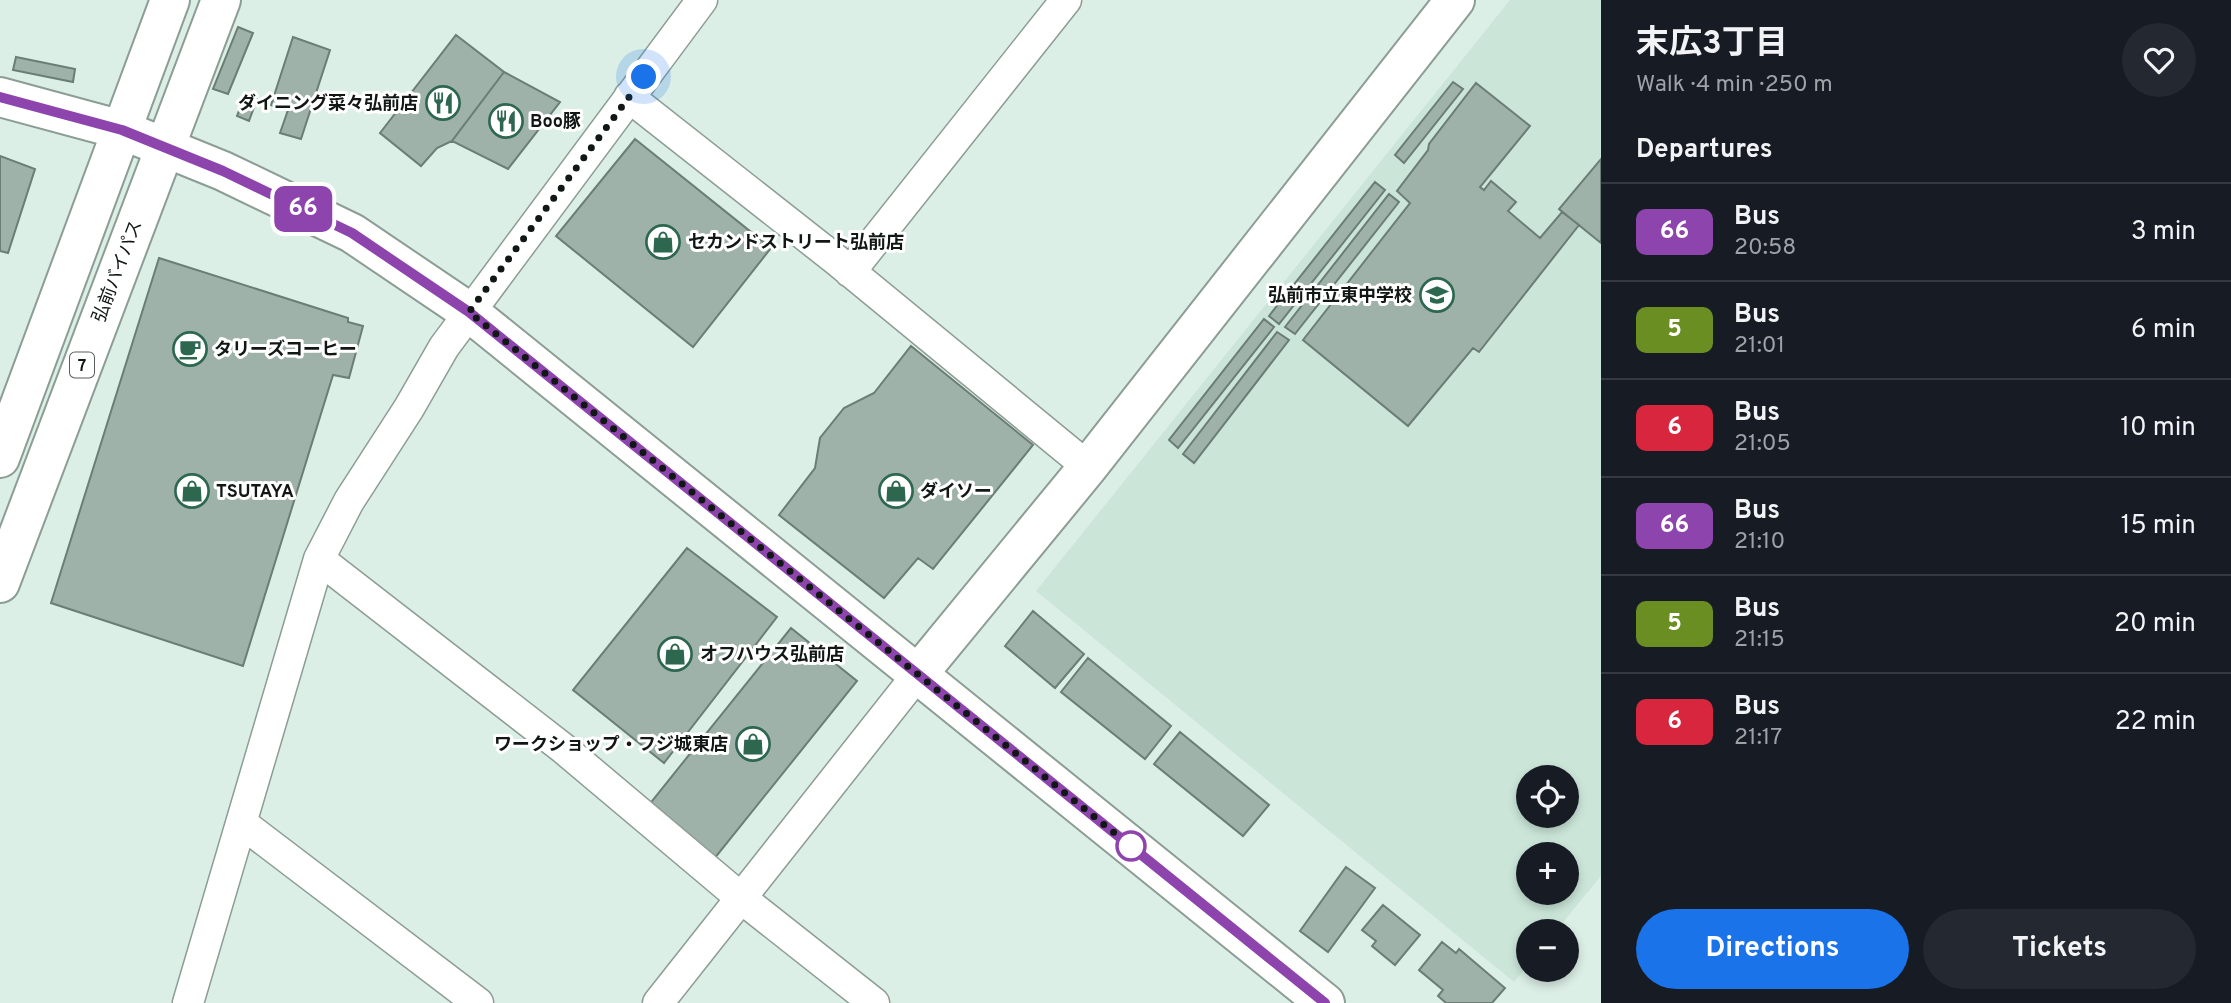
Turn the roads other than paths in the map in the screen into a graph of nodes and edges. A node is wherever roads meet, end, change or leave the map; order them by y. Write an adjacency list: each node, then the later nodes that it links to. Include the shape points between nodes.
1 (170, 0): 8 (main road)
2 (221, 0): 9 (main road, 弘前バイパス / 7)
3 (702, 0): 7 (street)
4 (1066, 0): 10 (street)
5 (1455, 0): 13 (main road)
6 (0, 97): 8 (main road)
7 (629, 97): 10 (street); 11 (street)
8 (122, 130): 9 (main road); 12 (main road)
9 (164, 148): 11 (main road, via 352,233); 14 (main road, 弘前バイパス / 7)
10 (849, 271): 13 (street)
11 (469, 312): 15 (street, via 349,502); 18 (main road)
12 (0, 458)
13 (1088, 467): 18 (main road)
14 (20, 527): 16 (main road, 弘前バイパス / 7); 17 (main road, 7)
15 (319, 559): 19 (street); 20 (street, via 564,749)
16 (0, 583)
17 (0, 594)
18 (918, 674): 20 (street); 25 (main road)
19 (243, 824): 21 (street); 22 (street)
20 (741, 898): 23 (street); 24 (street)
21 (188, 1003)
22 (478, 1003)
23 (658, 1003)
24 (874, 1003)
25 (1325, 1003)

